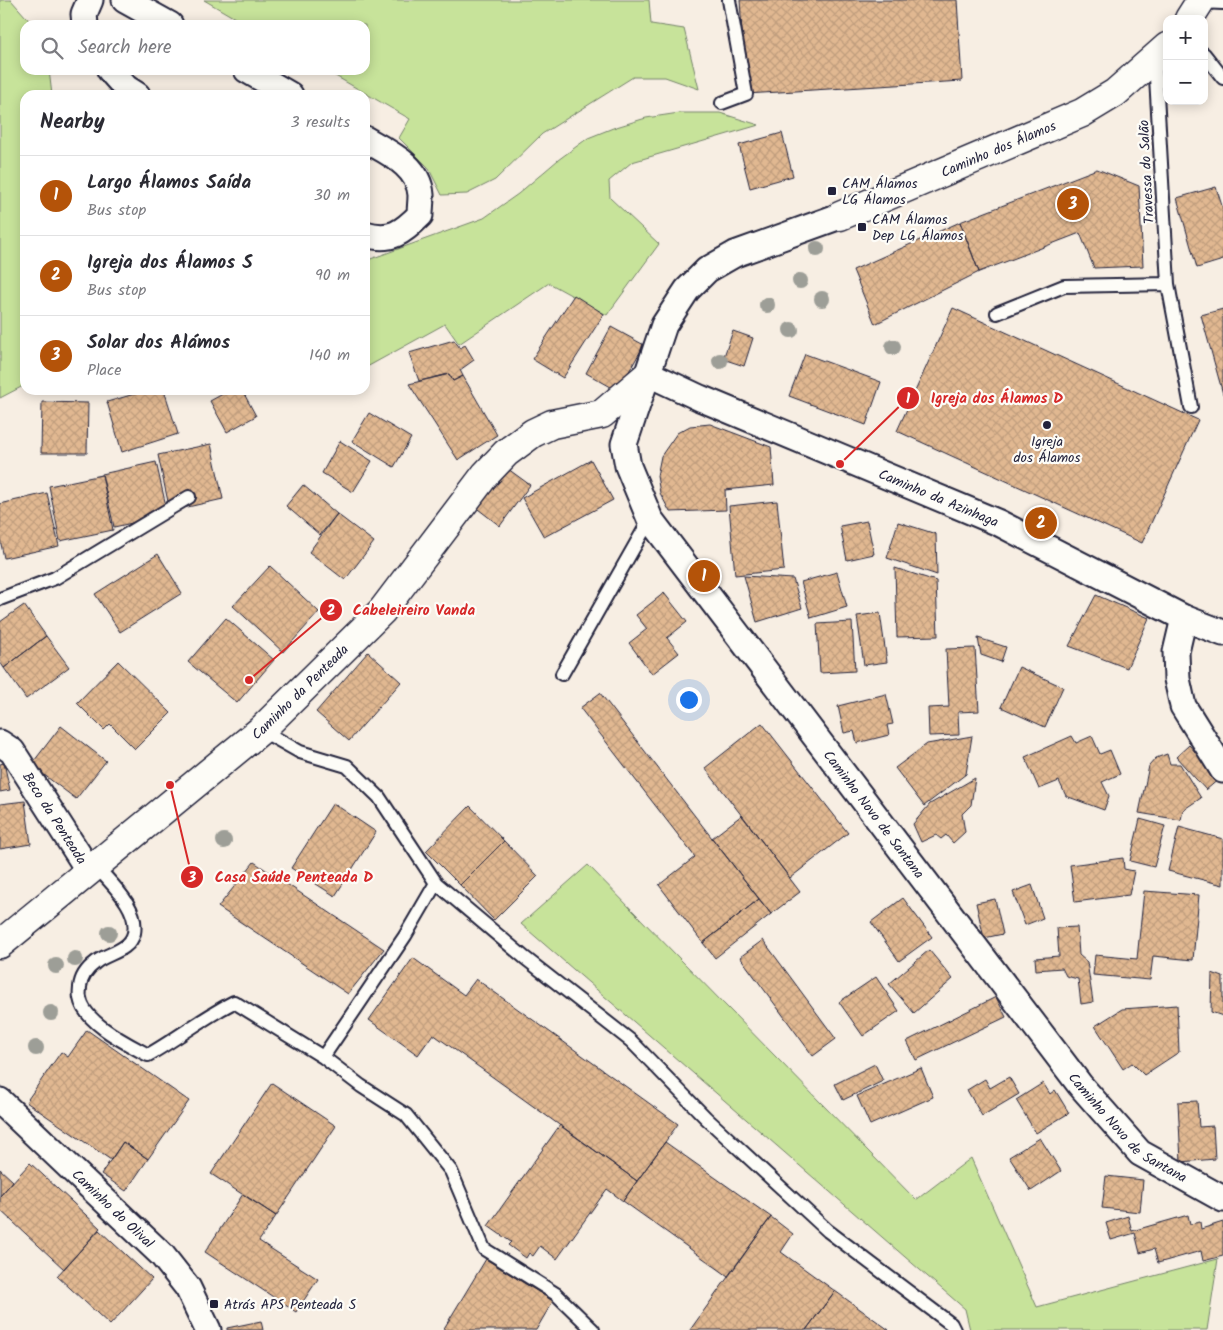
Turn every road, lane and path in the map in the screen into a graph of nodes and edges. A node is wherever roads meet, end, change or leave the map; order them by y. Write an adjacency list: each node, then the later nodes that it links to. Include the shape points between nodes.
1 (90, 0): 4 (street)
2 (125, 0): 5 (street)
3 (729, 0): 13 (lane, via 746,94)
4 (85, 20)
5 (161, 20)
6 (1161, 52): 15 (street, Caminho dos Álamos, via 1115,93 1082,113); 17 (lane, Travessa do Salão)
7 (1208, 59): 10 (lane)
8 (114, 75): 11 (street)
9 (256, 75): 12 (street)
10 (1223, 78)
11 (129, 90)
12 (281, 90)
13 (722, 103)
14 (370, 142): 16 (street, via 410,169 421,193 420,215 403,232 388,237)
15 (840, 216): 19 (street, Caminho dos Álamos, via 735,254 707,270 687,290 664,325)
16 (370, 235)
17 (1168, 284): 18 (lane, via 1064,286); 20 (lane, Travessa do Salão)
18 (997, 313)
19 (649, 374): 22 (street, Caminho Novo de Santana, via 624,444 628,466); 24 (street, Caminho da Azinhaga, via 999,523); 27 (street, Caminho da Penteada, via 602,414 552,424 533,433 506,453 485,475 382,611)
20 (1191, 407)
21 (189, 498): 23 (lane, via 55,578)
22 (650, 519): 26 (lane); 35 (street, Caminho Novo de Santana, via 1080,1085 1140,1153)
23 (0, 599)
24 (1184, 618): 25 (street, Caminho da Azinhaga); 29 (street, via 1176,652 1183,706)
25 (1223, 633)
26 (562, 674)
27 (261, 730): 30 (street, Caminho da Penteada); 31 (lane, via 300,752 347,766 379,798)
28 (0, 743): 30 (street, Beco da Penteada, via 12,751)
29 (1223, 770)
30 (92, 869): 32 (street, Caminho da Penteada); 33 (lane, via 127,903 134,928 129,942 97,960 88,968 81,982 80,998 94,1022 148,1054 234,1002)
31 (436, 883): 33 (lane, via 405,936); 38 (lane, via 631,1041 706,1118 828,1231 952,1324)
32 (0, 944)
33 (323, 1057): 37 (lane, via 406,1115 451,1171 484,1248 556,1294)
34 (0, 1101): 36 (street, Caminho do Olival, via 162,1255 188,1288)
35 (1223, 1199)
36 (208, 1330)
37 (593, 1330)
38 (954, 1330)

